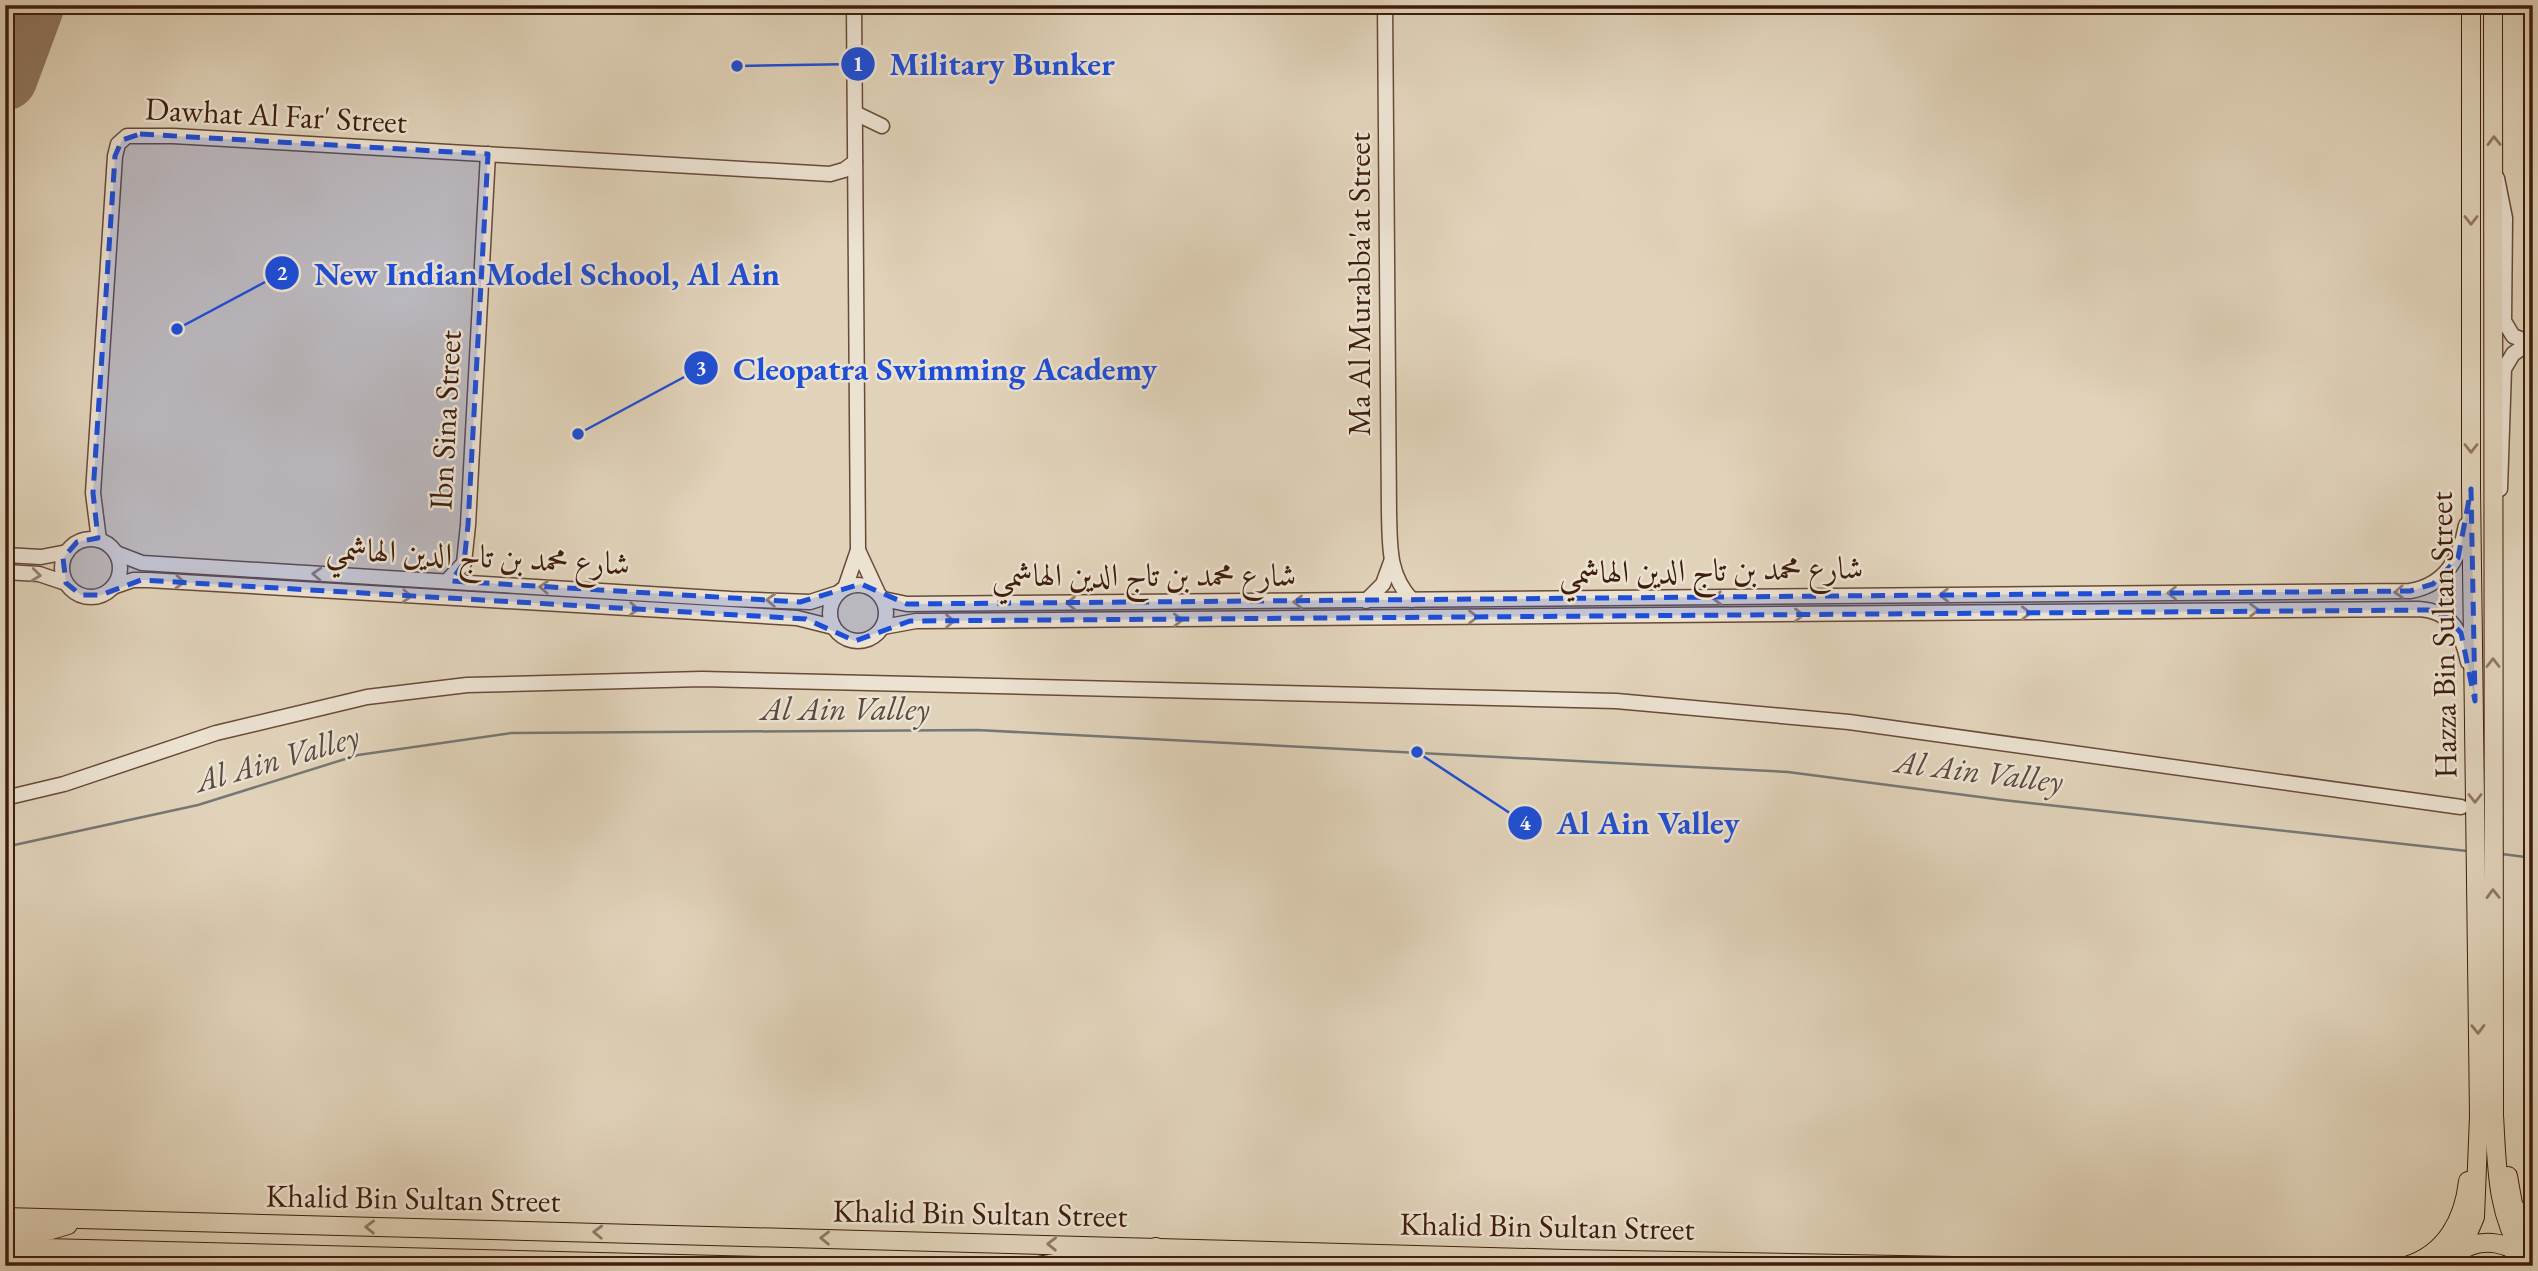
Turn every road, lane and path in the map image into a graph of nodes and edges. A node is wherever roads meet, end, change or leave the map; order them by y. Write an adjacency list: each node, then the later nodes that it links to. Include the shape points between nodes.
1 (854, 5): 5 (street)
2 (1385, 5): 20 (street, Ma Al Murabba'at Street)
3 (2470, 5): 13 (main road, Hazza Bin Sultan Street, one-way to 13)
4 (2493, 5): 9 (main road, Hazza Bin Sultan Street, one-way to 4)
5 (855, 113): 6 (street); 8 (street)
6 (882, 126)
7 (488, 155): 10 (street, Dawhat Al Far' Street); 15 (street, Dawhat Al Far' Street, via 140,134 122,140 114,156 93,493); 21 (street, Ibn Sina Street)
8 (856, 162): 10 (street, Dawhat Al Far' Street); 11 (street)
9 (2494, 168): 12 (street, via 2505,218 2504,321 2513,336); 14 (main road, Hazza Bin Sultan Street)
10 (830, 174): 11 (street)
11 (855, 194): 16 (street)
12 (2530, 344): 14 (street, via 2512,354 2504,369 2502,475)
13 (2470, 489): 28 (street, شارع محمد بن تاج الدين الهاشمي, one-way to 28, via 2458,558 2424,589); 35 (main road, Hazza Bin Sultan Street)
14 (2494, 511): 36 (main road, Hazza Bin Sultan Street, one-way to 14)
15 (99, 540): 17 (street, via 77,542); 18 (street)
16 (858, 550): 27 (street); 29 (street)
17 (66, 552): 19 (street, via 41,557); 24 (street, via 62,570)
18 (116, 553): 23 (street, شارع محمد بن تاج الدين الهاشمي, one-way to 18, via 142,563); 26 (street, via 120,567)
19 (5, 555)
20 (1391, 562): 30 (street, Ma Al Murabba'at Street); 31 (street, Ma Al Murabba'at Street, via 1383,584)
21 (464, 563): 23 (street); 25 (street)
22 (5, 572): 24 (street, one-way to 24, via 38,574)
23 (447, 582): 25 (street, شارع محمد بن تاج الدين الهاشمي)
24 (66, 583): 26 (street, via 75,593 88,597)
25 (481, 583): 27 (street, شارع محمد بن تاج الدين الهاشمي, one-way to 25, via 820,600 800,602)
26 (113, 587): 33 (street, شارع محمد بن تاج الدين الهاشمي, one-way to 33, via 148,580 797,618)
27 (841, 590): 29 (street, via 861,584); 33 (street, via 831,606)
28 (2212, 593): 30 (street, شارع محمد بن تاج الدين الهاشمي, one-way to 30); 32 (street, via 2221,598 2220,604)
29 (880, 595): 31 (street, شارع محمد بن تاج الدين الهاشمي, one-way to 29, via 907,604); 34 (street, via 887,616)
30 (1412, 600): 31 (street, شارع محمد بن تاج الدين الهاشمي)
31 (1366, 601)
32 (2152, 611): 34 (street, شارع محمد بن تاج الدين الهاشمي, one-way to 32, via 909,621); 35 (street, شارع محمد بن تاج الدين الهاشمي, one-way to 35, via 2429,610 2448,618 2461,633)
33 (834, 627): 34 (street, via 855,641 868,640)
34 (883, 627)
35 (2475, 701): 36 (main road, Hazza Bin Sultan Street)
36 (2484, 730): 39 (main road, Hazza Bin Sultan Street)
37 (5, 798): 38 (street, via 90,776 216,733 367,697 467,685 702,679 1616,701 1849,722)
38 (2461, 807)
39 (2487, 1116): 47 (main road, Hazza Bin Sultan Street, via 2508,1229); 49 (main road, Hazza Bin Sultan Street, via 2474,1216); 56 (main road, via 2472,1132 2461,1216 2435,1250)
40 (5, 1217): 41 (main road, Khalid Bin Sultan Street)
41 (77, 1219): 42 (main road, via 51,1230); 44 (main road, Khalid Bin Sultan Street, one-way to 41)
42 (5, 1231)
43 (5, 1247): 45 (main road, Khalid Bin Sultan Street)
44 (1156, 1247): 46 (main road, Khalid Bin Sultan Street); 53 (main road, via 1153,1259 1145,1263)
45 (72, 1249): 48 (main road, Khalid Bin Sultan Street); 51 (main road)
46 (1315, 1251): 54 (main road, via 1287,1260 1188,1260); 55 (main road, Khalid Bin Sultan Street)
47 (2530, 1258): 49 (main road, via 2500,1243 2487,1242 2474,1244)
48 (458, 1262): 50 (main road, Khalid Bin Sultan Street)
49 (2448, 1262)
50 (662, 1265): 52 (main road, Khalid Bin Sultan Street)
51 (83, 1266)
52 (761, 1266)
53 (1037, 1266)
54 (1176, 1266)
55 (1953, 1266)
56 (2406, 1266)

